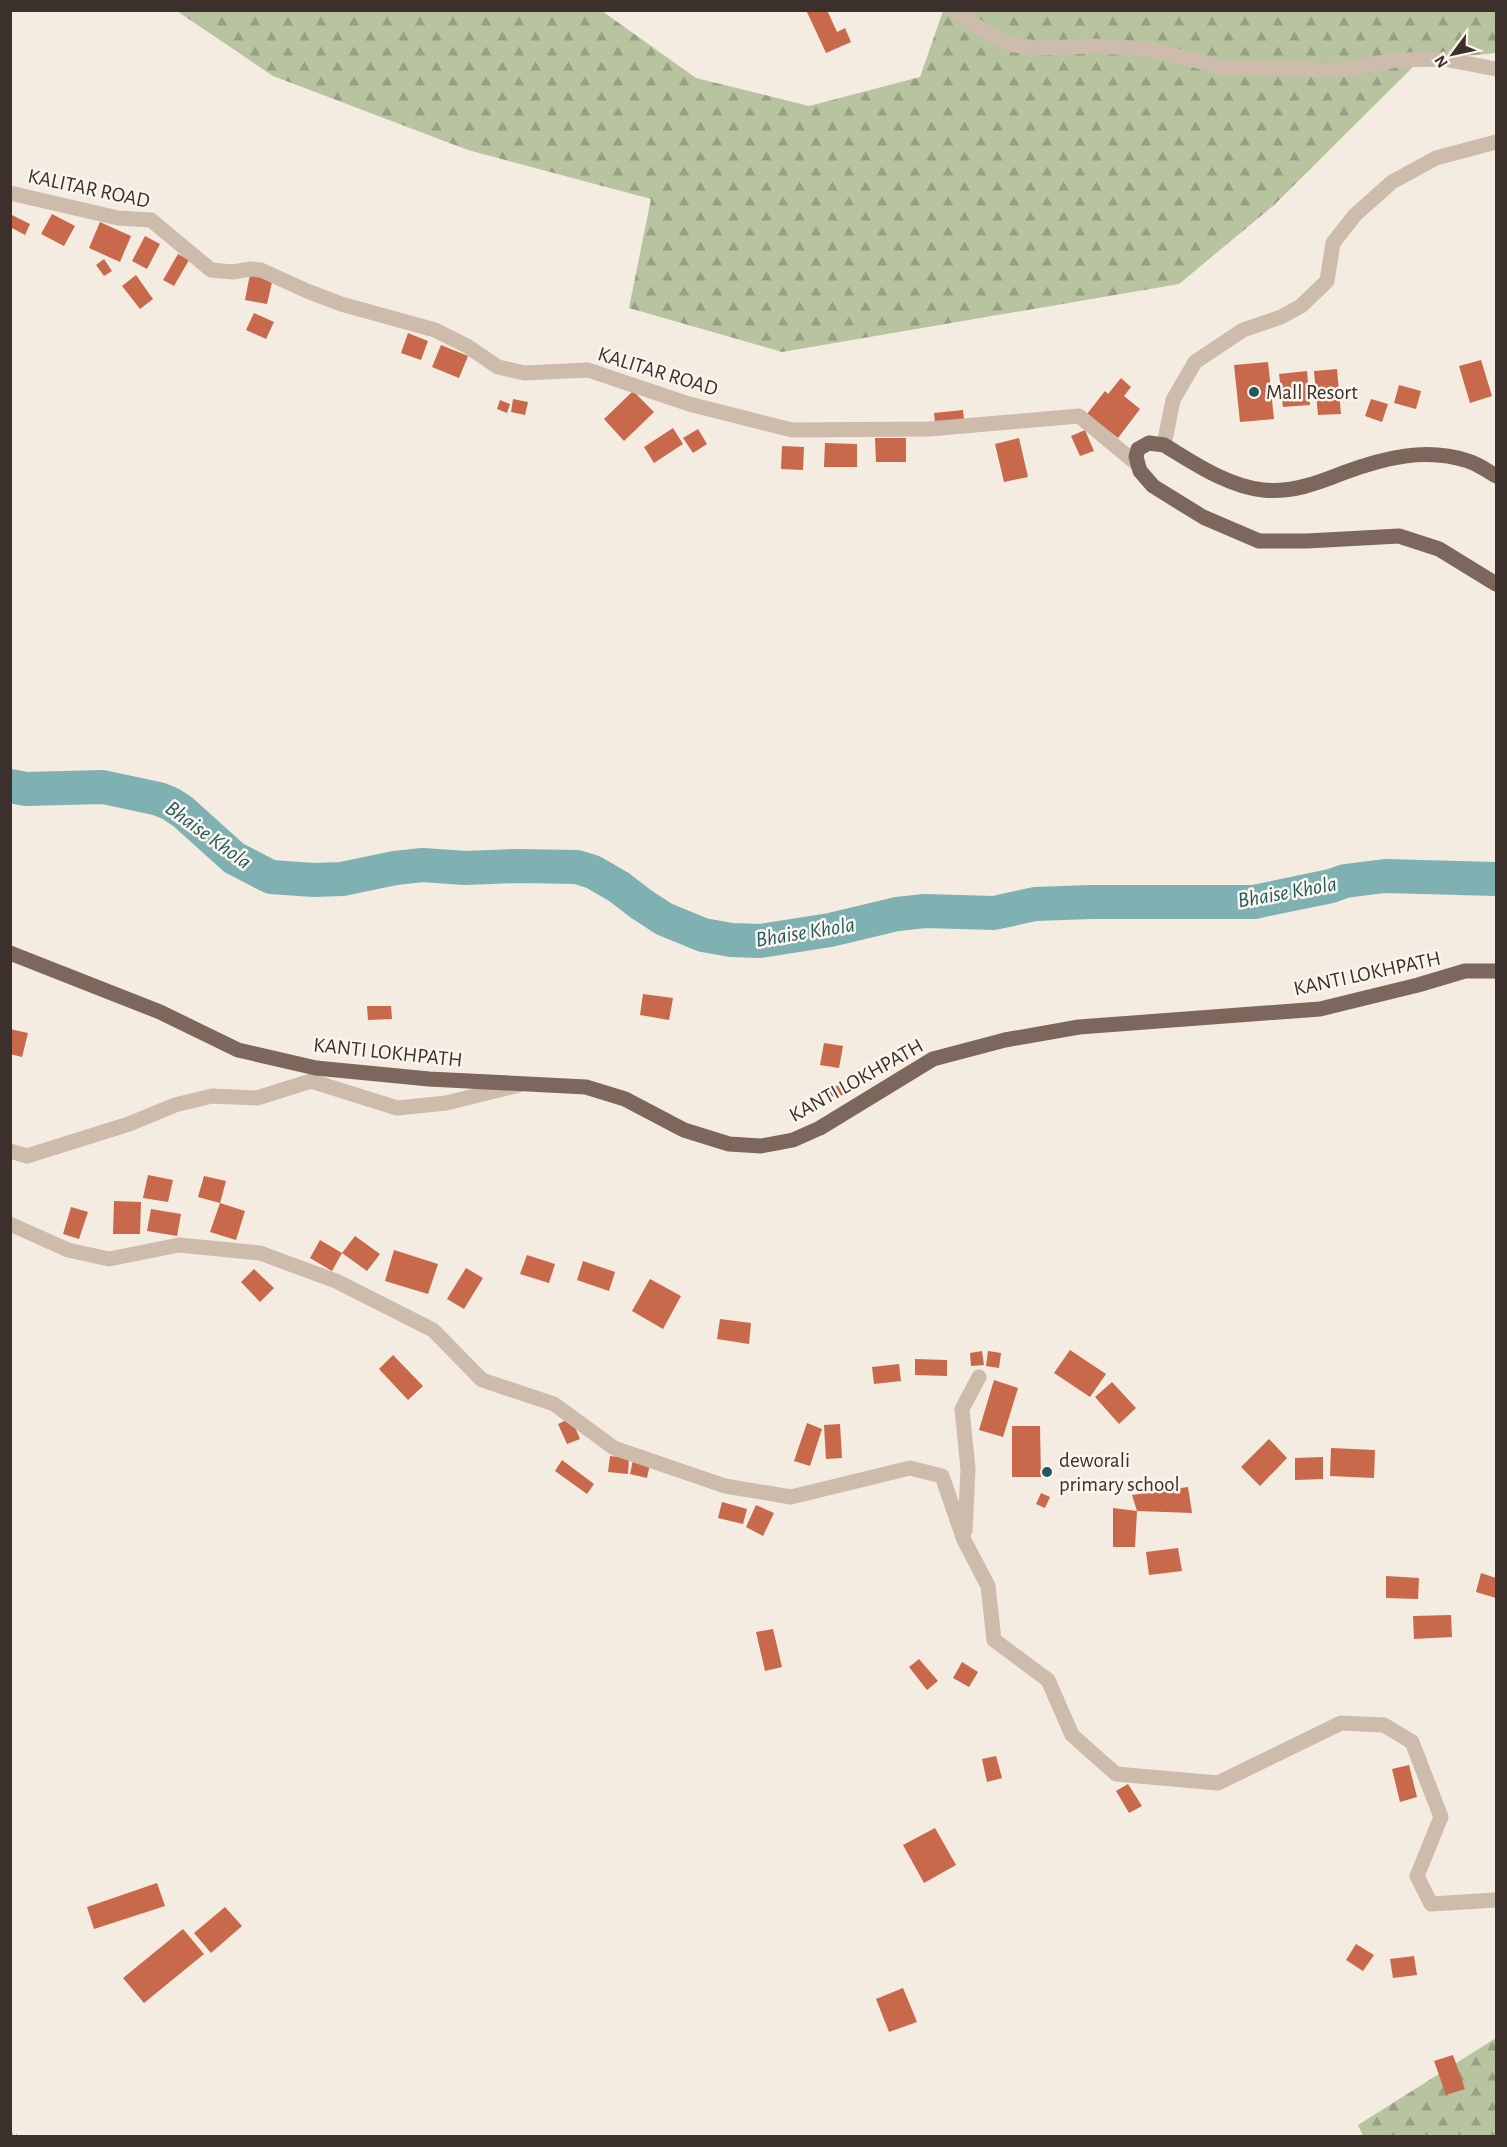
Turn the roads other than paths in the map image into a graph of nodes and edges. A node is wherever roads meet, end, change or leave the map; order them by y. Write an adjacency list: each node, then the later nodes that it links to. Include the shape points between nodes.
1 (955, 10): 2 (street, via 1008,44 1036,48 1149,49 1225,68 1340,70 1396,60 1444,59)
2 (1497, 69)
3 (1497, 142): 5 (street, via 1436,158 1392,182 1355,215 1333,243 1327,281 1301,306 1243,330 1195,362 1173,400)
4 (10, 193): 6 (street, KALITAR ROAD, via 118,218 151,220 211,270 261,270 341,303 435,330 498,367 524,373 588,370 689,404 792,430 929,429 1079,416)
5 (1164, 445): 6 (main road, via 1155,442 1138,449); 7 (main road, via 1231,483 1263,490 1309,485 1407,455 1468,461)
6 (1137, 464): 8 (main road, via 1154,486 1203,518 1259,541 1399,536 1439,549)
7 (1497, 476)
8 (1497, 584)
9 (10, 952): 11 (main road, KANTI LOKHPATH, via 160,1012 238,1050 316,1068)
10 (1497, 971): 11 (main road, KANTI LOKHPATH, via 1466,971 1320,1009 1079,1027 1005,1040 933,1059 820,1128 793,1140 761,1146 729,1144 684,1130 625,1099 586,1087)
11 (524, 1084): 12 (street, via 446,1103 397,1108 311,1082 257,1098 212,1096 175,1105 27,1156)
12 (10, 1151)
13 (10, 1224): 15 (street, via 68,1250 108,1259 179,1245 260,1253 336,1281 433,1330 482,1380 554,1404 614,1448 725,1486 791,1497 910,1468 942,1476)
14 (979, 1377): 15 (street, via 962,1409 968,1469)
15 (964, 1540): 16 (street, via 988,1586 994,1640 1048,1680 1072,1735 1116,1774 1218,1783 1341,1723 1384,1725 1412,1743 1441,1816 1418,1876 1431,1904)
16 (1497, 1900)

